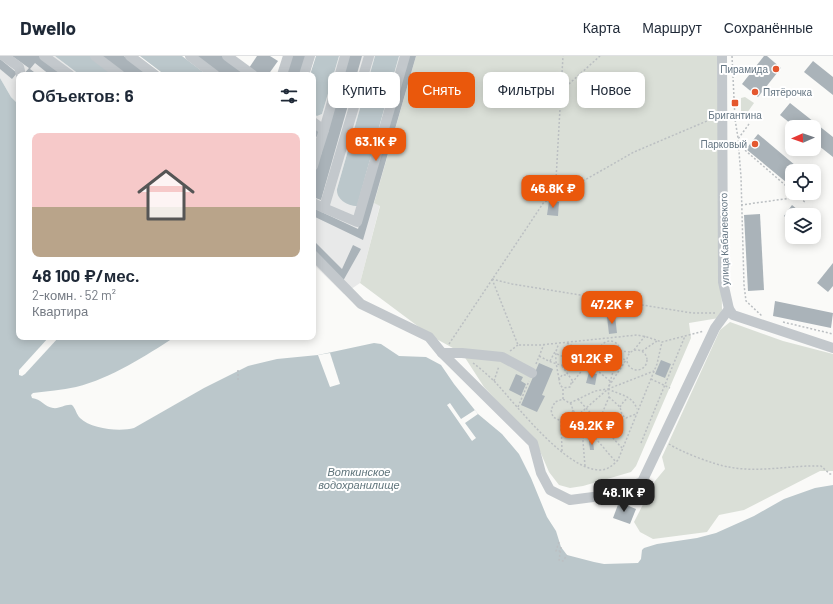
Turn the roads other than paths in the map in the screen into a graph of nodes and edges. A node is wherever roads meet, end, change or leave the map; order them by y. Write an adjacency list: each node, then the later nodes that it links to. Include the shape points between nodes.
1 (4, 56): 13 (street, via 19,67)
2 (44, 56): 14 (street)
3 (95, 56): 15 (street)
4 (130, 56): 16 (street)
5 (190, 56): 17 (street)
6 (227, 56): 18 (street)
7 (310, 56): 20 (street)
8 (344, 56): 22 (street)
9 (369, 56): 25 (street)
10 (405, 56): 25 (street, via 357,222)
11 (722, 56): 27 (street, улица Кабалевского, via 723,282)
12 (284, 58): 19 (street)
13 (20, 72)
14 (66, 72)
15 (116, 72)
16 (150, 72)
17 (211, 72)
18 (249, 72)
19 (282, 72)
20 (305, 72)
21 (316, 124): 22 (street)
22 (324, 130): 23 (street)
23 (316, 149)
24 (316, 204): 25 (street)
25 (324, 208)
26 (316, 258): 29 (street, via 361,304 429,337)
27 (728, 311): 28 (street, via 733,315); 29 (street, via 716,328 642,482 601,496 570,500 550,490 541,473 533,443)
28 (833, 348)
29 (442, 353): 30 (street, via 502,357)
30 (532, 373)

